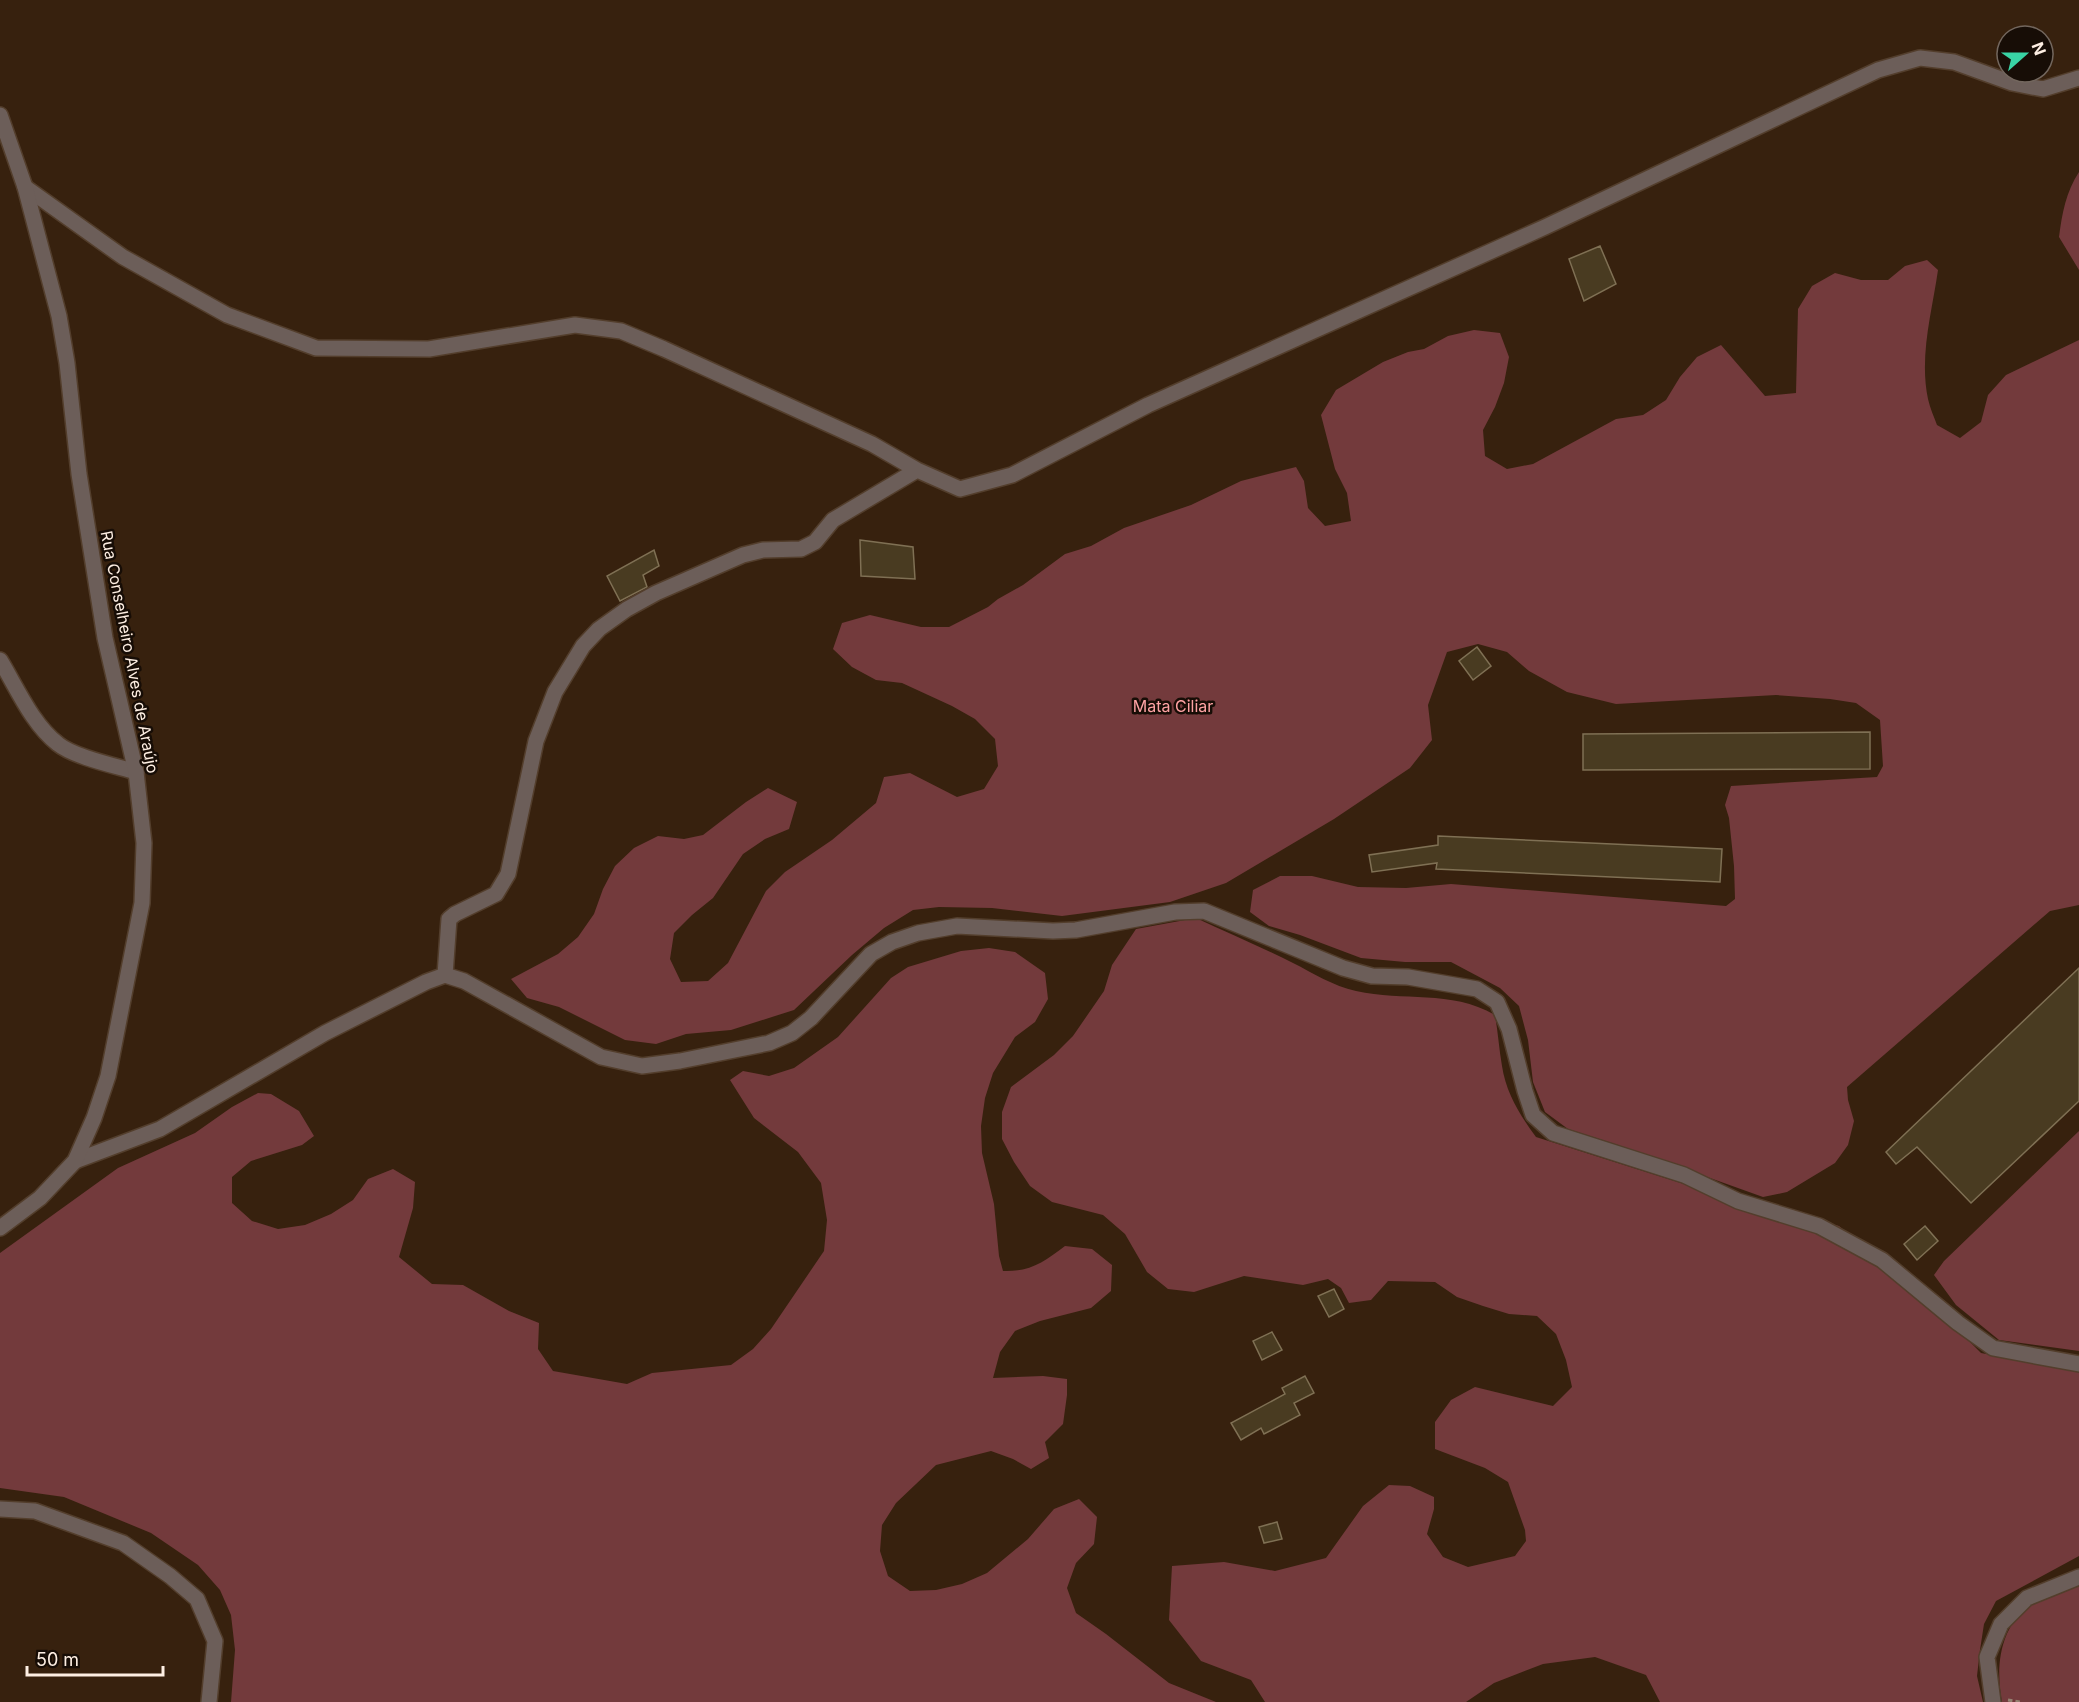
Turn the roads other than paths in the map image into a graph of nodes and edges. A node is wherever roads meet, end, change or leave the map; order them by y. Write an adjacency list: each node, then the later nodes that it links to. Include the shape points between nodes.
1 (2079, 78): 4 (street, via 2043,89 2012,83 1954,62 1920,58 1878,70 1545,228 1148,405 1012,475 960,489)
2 (0, 115): 3 (street, Rua Conselheiro Alves de Araújo)
3 (25, 187): 4 (street, via 123,257 227,315 316,348 429,349 575,325 621,331 872,444); 6 (street, Rua Conselheiro Alves de Araújo, via 59,316 78,474 105,638)
4 (916, 470): 7 (street, via 851,507 833,520 815,542 801,549 743,555 656,593 599,628 555,692 536,741 508,874 496,894 449,920)
5 (0, 660): 6 (street, via 38,722 59,745)
6 (136, 772): 8 (street, Rua Conselheiro Alves de Araújo, via 144,843 142,903 108,1076)
7 (445, 975): 8 (street, via 325,1033 160,1128); 10 (street, via 464,981 601,1057 642,1065 769,1043 792,1033 871,954 918,933 957,926 1076,930 1175,912 1203,911 1343,969 1477,989 1497,1002 1509,1029 1533,1114 1553,1132 1684,1175 1738,1201 1819,1226 1882,1260 1993,1348)
8 (75, 1161): 9 (street, via 40,1198)
9 (0, 1228)
10 (2079, 1364)
11 (0, 1509): 13 (street, via 35,1511 123,1543 197,1599 214,1641)
12 (2079, 1577): 14 (street, via 2027,1598 2001,1623 1987,1657)
13 (209, 1702)
14 (1993, 1702)

